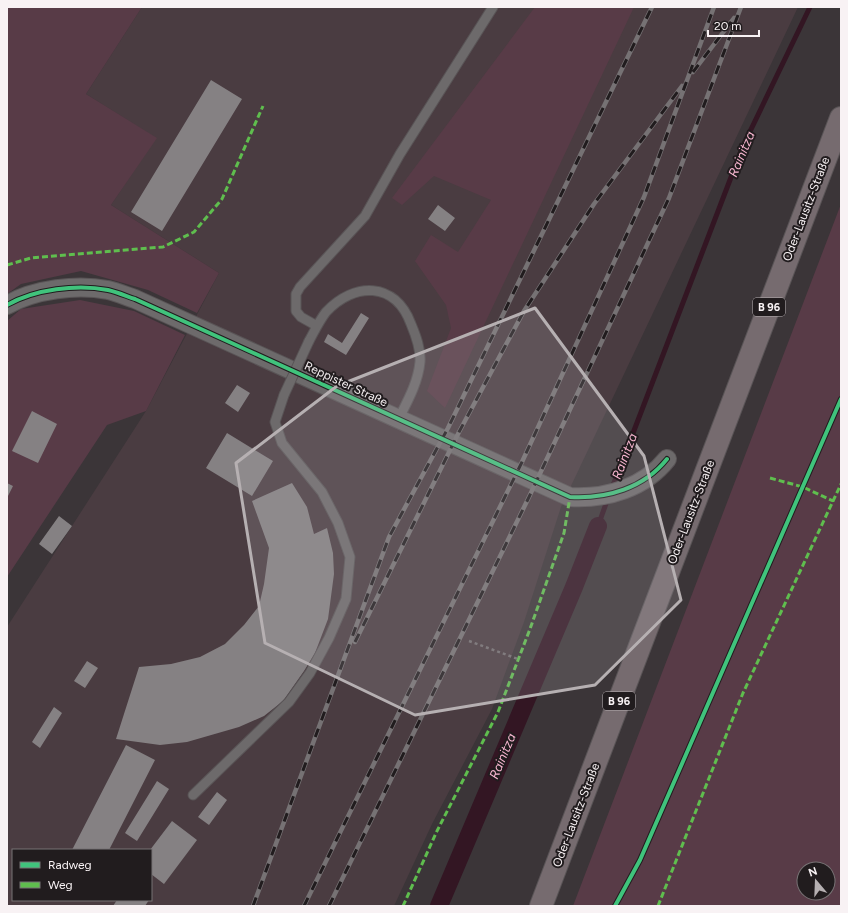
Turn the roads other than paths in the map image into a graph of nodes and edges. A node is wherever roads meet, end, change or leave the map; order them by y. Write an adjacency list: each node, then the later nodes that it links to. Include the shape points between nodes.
1 (493, 7): 4 (lane, via 400,154 365,216 296,294 296,311)
2 (841, 118): 8 (highway, Oder-Lausitz-Straße / B 96)
3 (7, 305): 5 (street, Reppister Straße, via 19,298 54,290 108,290 135,299)
4 (317, 326): 5 (lane, via 338,302 353,293 365,290 380,291 391,296 400,305 409,317 415,333 420,362 413,389); 7 (lane, bridge, via 284,396 275,422 282,443 322,492 338,523 350,557 346,599 310,673 289,702)
5 (398, 420): 6 (street, Reppister Straße, via 570,497 606,495 628,488 657,472)
6 (667, 459)
7 (193, 795)
8 (541, 906)

